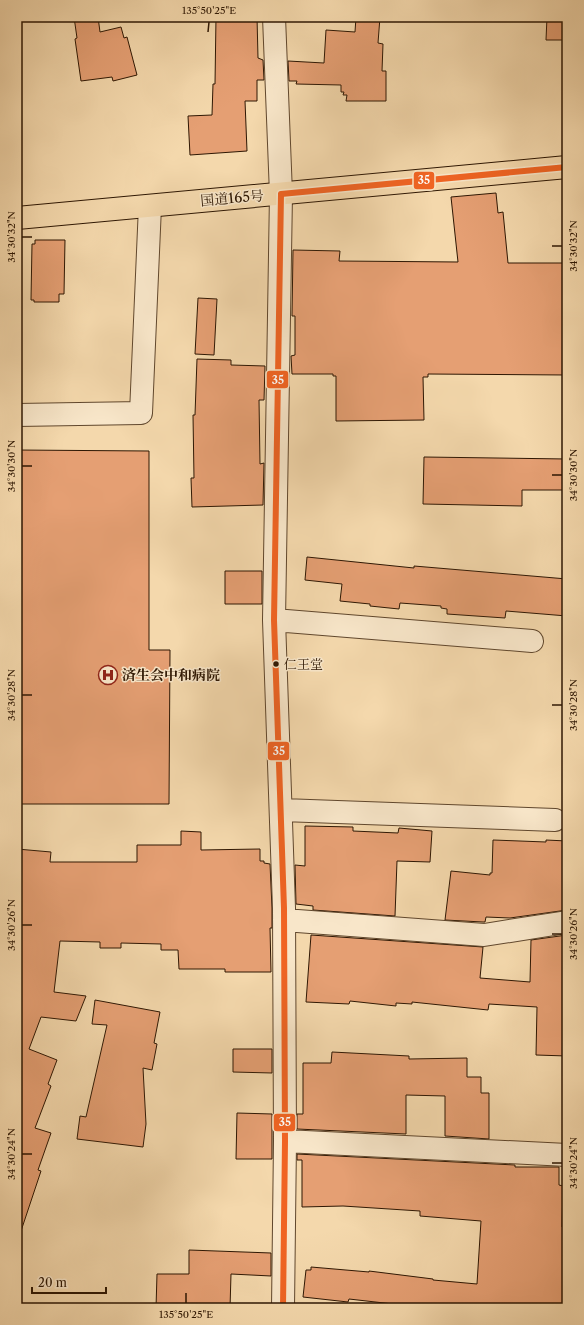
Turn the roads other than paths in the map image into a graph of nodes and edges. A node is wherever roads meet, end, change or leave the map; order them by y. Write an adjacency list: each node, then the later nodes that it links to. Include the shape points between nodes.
1 (274, 17): 3 (street)
2 (567, 167): 3 (highway, 国道165号)
3 (280, 194): 4 (highway, 国道165号); 7 (street)
4 (150, 206): 5 (highway, 国道165号); 6 (street, via 141,413)
5 (17, 218)
6 (17, 415)
7 (274, 620): 8 (street); 9 (street)
8 (532, 641)
9 (282, 810): 10 (street); 11 (street)
10 (555, 820)
11 (284, 920): 12 (street, via 484,935); 13 (street)
12 (567, 922)
13 (284, 1141): 14 (street); 15 (street)
14 (567, 1155)
15 (283, 1308)

